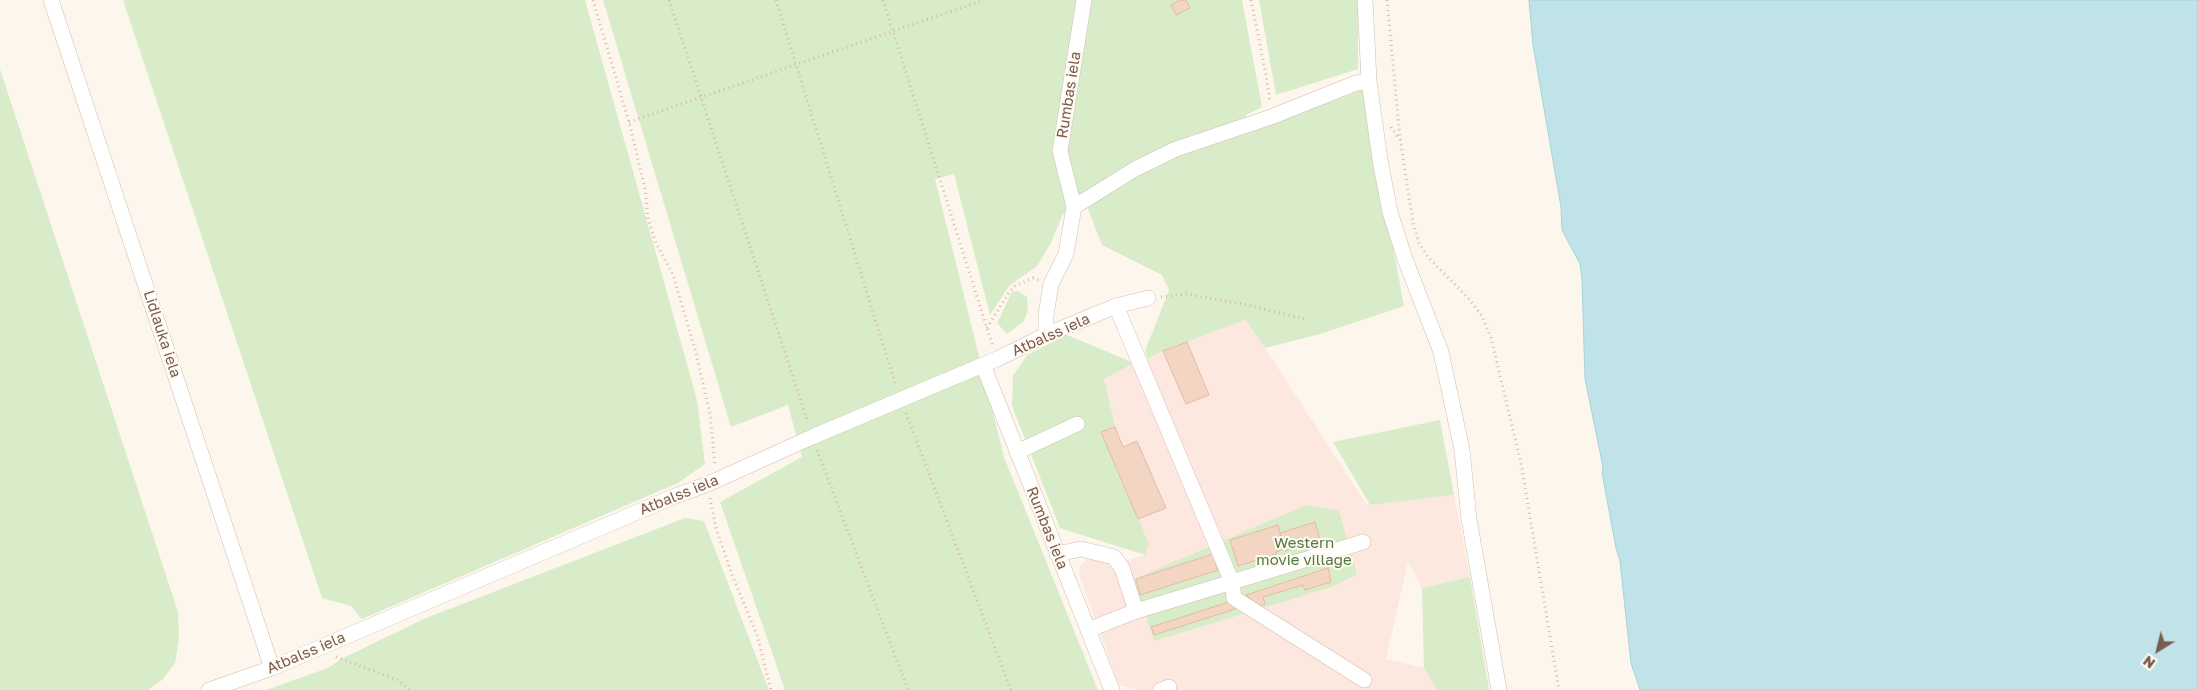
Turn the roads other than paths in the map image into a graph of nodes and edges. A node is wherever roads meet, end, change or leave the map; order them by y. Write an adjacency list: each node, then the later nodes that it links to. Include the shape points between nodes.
1 (51, 0): 17 (street, Lidlauka iela)
2 (1084, 0): 5 (street, Rumbas iela, via 1060,151)
3 (1365, 0): 4 (street)
4 (1370, 81): 5 (street, via 1356,83 1176,149 1135,169); 21 (street, via 1390,212 1441,352 1462,450 1469,519)
5 (1074, 207): 8 (street, Rumbas iela, via 1066,254 1051,284)
6 (1148, 298): 7 (street, Atbalss iela)
7 (1116, 306): 8 (street, Atbalss iela); 14 (street)
8 (1046, 335): 9 (street, Atbalss iela)
9 (990, 362): 11 (street, Rumbas iela); 17 (street, Atbalss iela)
10 (1076, 424): 11 (street)
11 (1017, 452): 13 (street, Rumbas iela)
12 (1362, 542): 14 (street)
13 (1057, 554): 15 (street, via 1081,549 1114,557 1122,568); 16 (street, Rumbas iela)
14 (1232, 582): 15 (street); 18 (street, via 1234,598)
15 (1136, 611): 16 (street)
16 (1088, 630): 20 (street, Rumbas iela)
17 (272, 668): 19 (street, Atbalss iela)
18 (1364, 680)
19 (209, 690)
20 (1112, 690)
21 (1499, 690)

